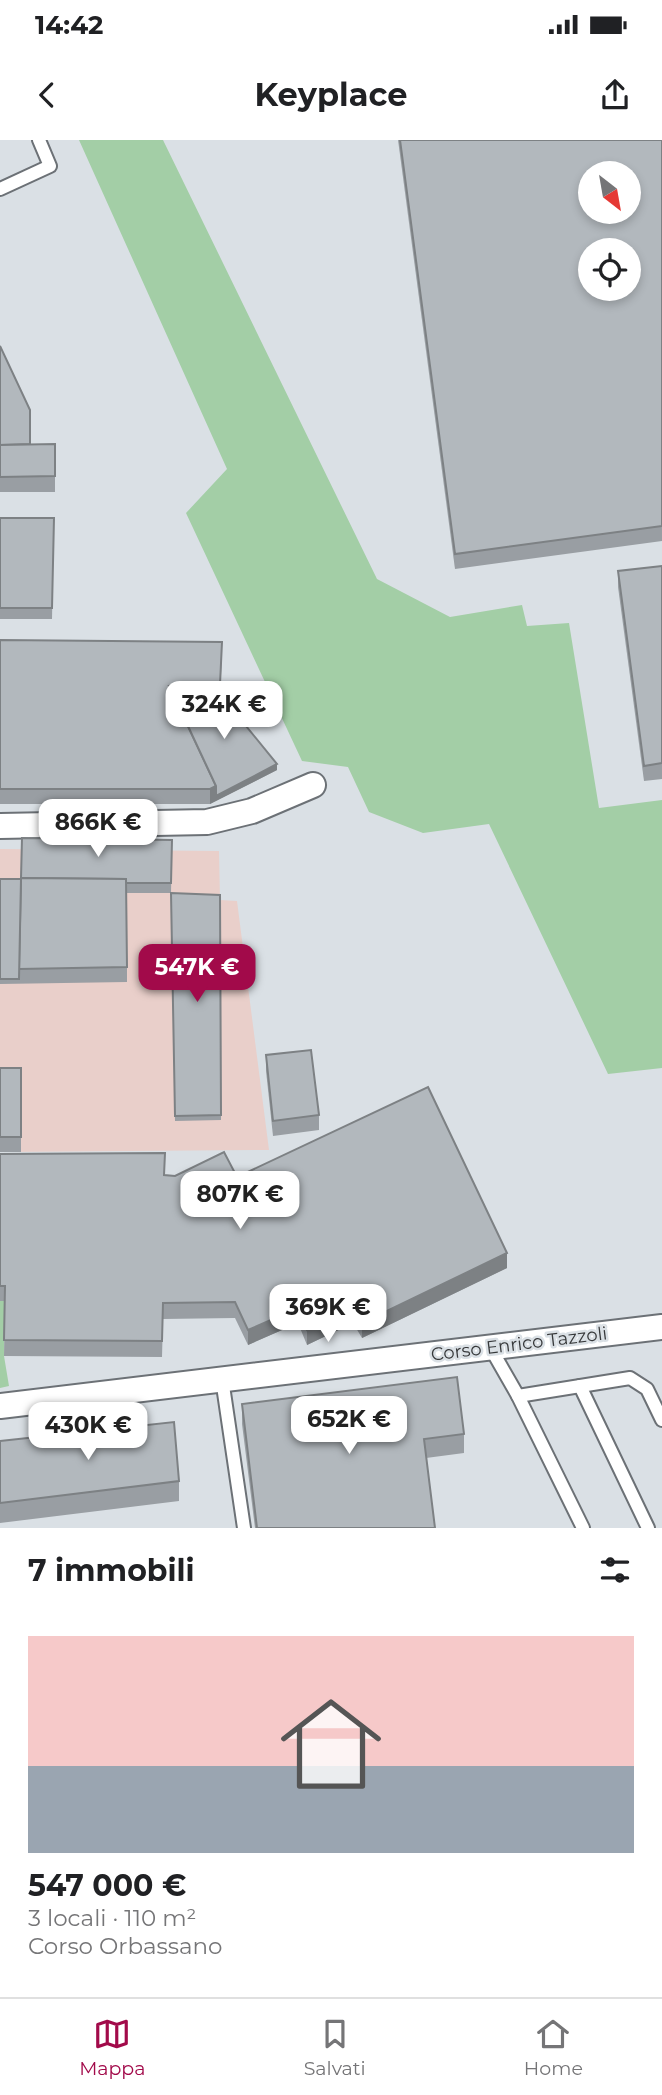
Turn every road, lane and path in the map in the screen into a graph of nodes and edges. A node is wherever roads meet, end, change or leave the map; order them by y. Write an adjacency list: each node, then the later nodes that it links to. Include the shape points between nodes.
1 (39, 140): 2 (lane, via 50,166)
2 (0, 189)
3 (313, 785): 4 (street, via 252,811 207,822)
4 (0, 826)
5 (662, 1327): 6 (street, Corso Enrico Tazzoli)
6 (490, 1347): 7 (street, Corso Enrico Tazzoli); 9 (lane)
7 (222, 1379): 10 (street, Corso Enrico Tazzoli); 12 (lane)
8 (580, 1386): 9 (lane); 11 (lane, via 630,1378 647,1389); 14 (lane)
9 (518, 1396): 13 (lane)
10 (0, 1406)
11 (662, 1420)
12 (244, 1528)
13 (583, 1528)
14 (648, 1528)

